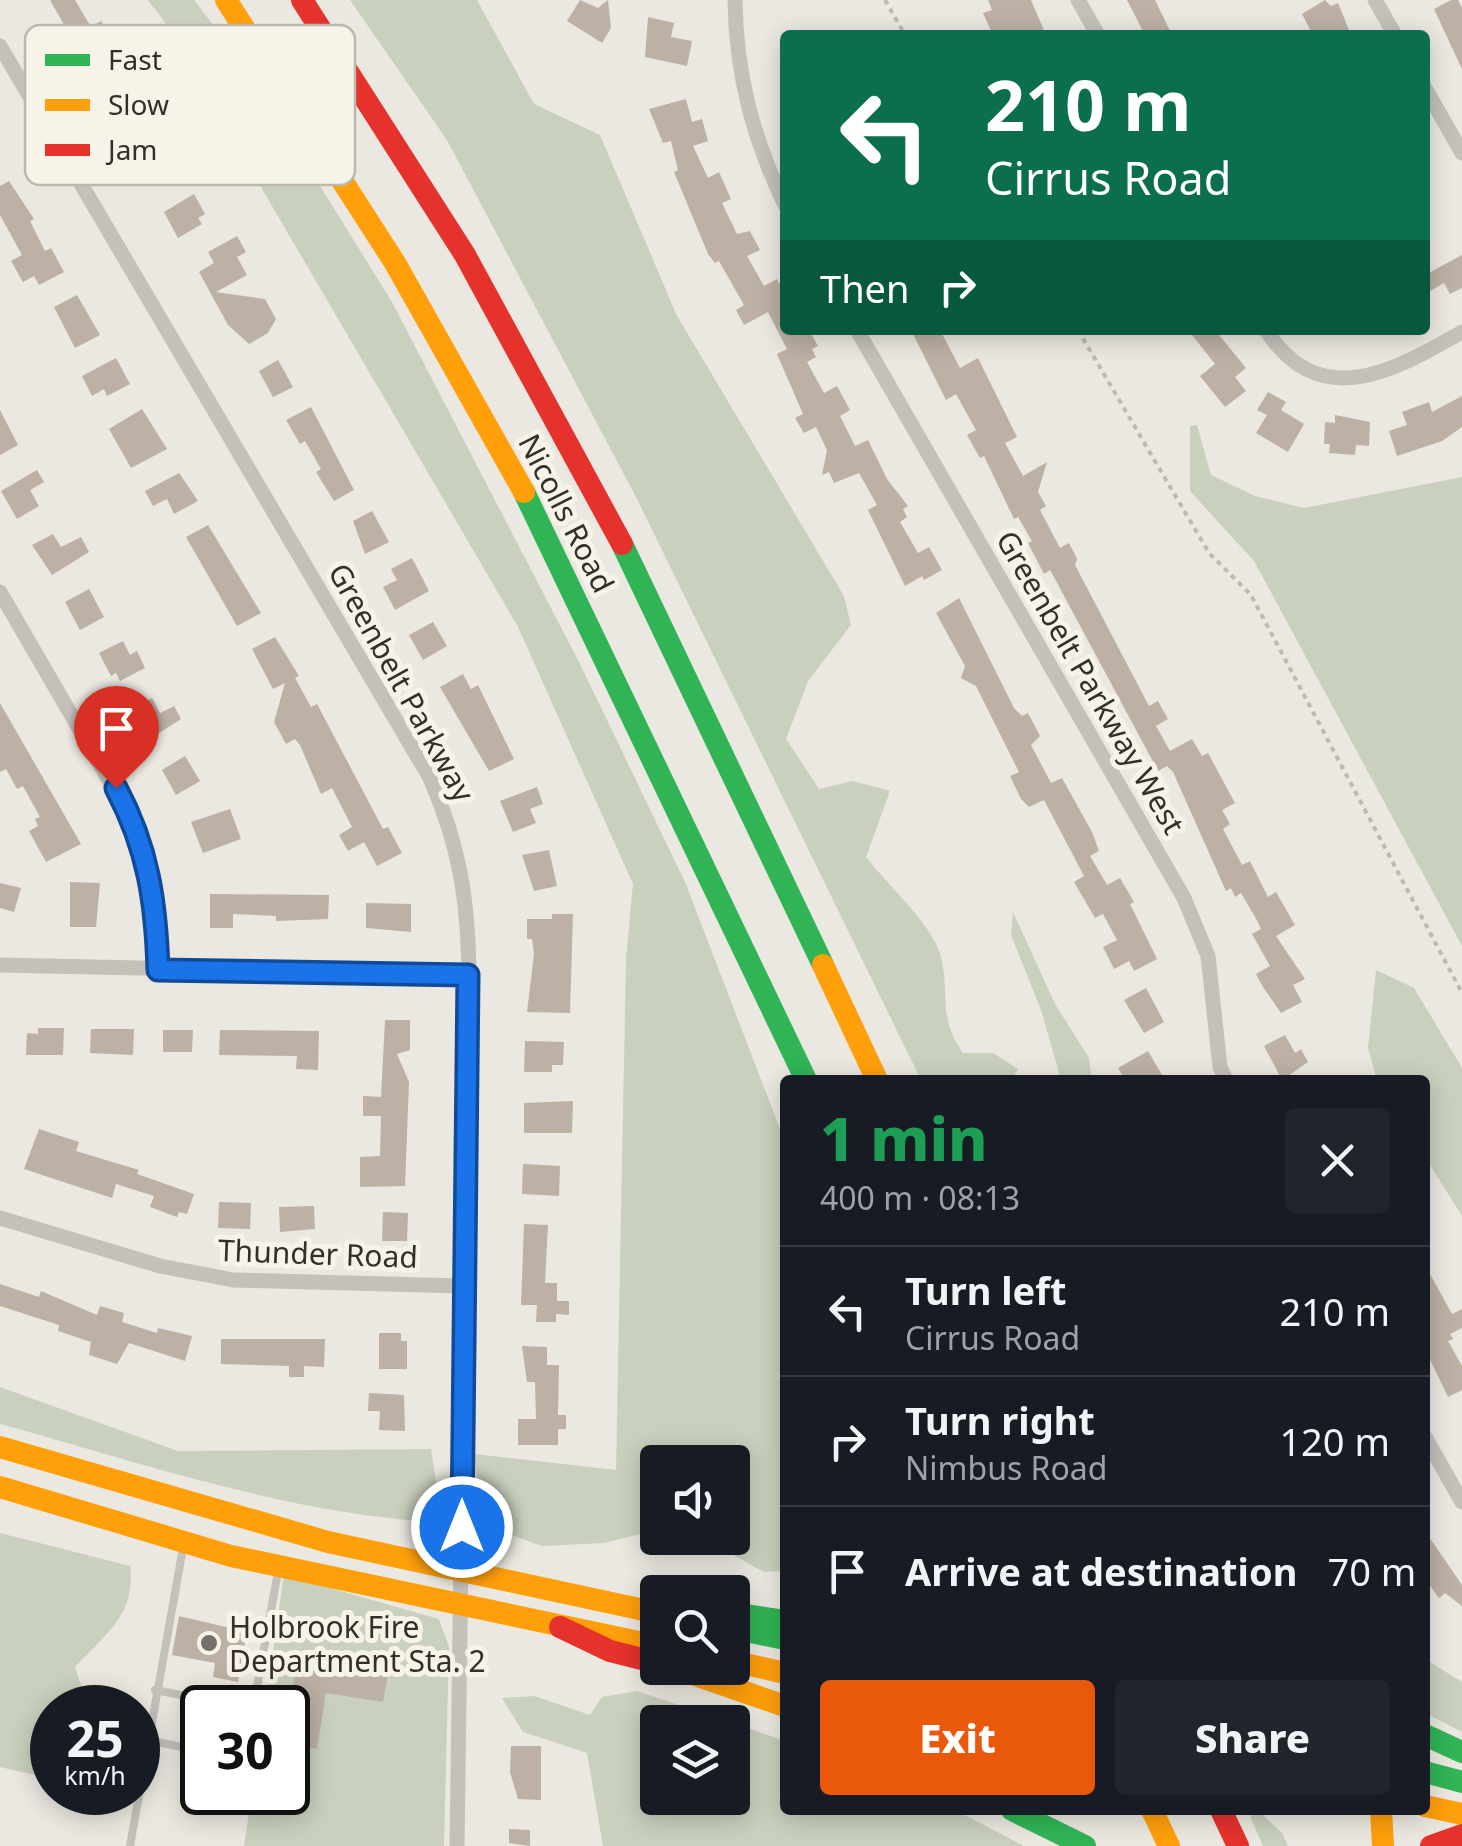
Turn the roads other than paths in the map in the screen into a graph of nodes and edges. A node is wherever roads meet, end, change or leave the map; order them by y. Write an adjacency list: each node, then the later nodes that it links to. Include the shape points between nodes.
1 (226, 0): 6 (main road, Nicolls Road)
2 (302, 0): 7 (main road, Nicolls Road)
3 (735, 0): 17 (street, via 741,86)
4 (1078, 0): 8 (street)
5 (1375, 0): 9 (street)
6 (242, 25)
7 (318, 25)
8 (1095, 30)
9 (1392, 30)
10 (0, 46): 12 (street, Greenbelt Parkway)
11 (355, 82): 28 (main road, Nicolls Road, via 552,410)
12 (25, 89)
13 (1430, 97): 14 (street)
14 (1462, 153)
15 (82, 185): 25 (street, Greenbelt Parkway, via 430,778 463,869)
16 (346, 185): 22 (main road, Nicolls Road, via 488,426)
17 (780, 194)
18 (1462, 332): 20 (street, via 1374,377 1346,379 1288,358)
19 (859, 335): 29 (street, Greenbelt Parkway West, via 1184,898 1208,956)
20 (1270, 335)
21 (0, 592): 24 (street, via 138,830 155,898)
22 (726, 912): 26 (main road, via 756,1010); 27 (main road, Nicolls Road)
23 (0, 965): 24 (street)
24 (158, 970): 25 (street)
25 (468, 975): 31 (street, Greenbelt Parkway)
26 (787, 1075)
27 (804, 1075)
28 (875, 1075)
29 (1224, 1075)
30 (0, 1218): 31 (street, Thunder Road, via 196,1275)
31 (463, 1286): 38 (street, Greenbelt Parkway)
32 (1430, 1446): 35 (street)
33 (0, 1447): 38 (main road, via 270,1526)
34 (0, 1487): 36 (main road)
35 (1462, 1502)
36 (184, 1543): 37 (main road); 50 (lane)
37 (280, 1568): 39 (main road); 51 (lane)
38 (460, 1571): 39 (street, Greenbelt Parkway); 40 (main road)
39 (459, 1606): 43 (main road); 67 (street, Greenbelt Parkway)
40 (640, 1609)
41 (750, 1616): 42 (main road)
42 (780, 1621)
43 (560, 1626): 46 (main road); 47 (main road)
44 (750, 1632): 45 (main road)
45 (780, 1638)
46 (640, 1642)
47 (640, 1658)
48 (750, 1665): 49 (main road)
49 (780, 1671)
50 (155, 1685)
51 (255, 1685)
52 (724, 1685): 53 (main road)
53 (780, 1704)
54 (1430, 1737): 55 (main road)
55 (1462, 1752)
56 (1430, 1773): 57 (main road)
57 (1462, 1782)
58 (1430, 1807): 59 (main road)
59 (1462, 1814)
60 (135, 1815): 66 (lane)
61 (1022, 1815): 68 (main road)
62 (1154, 1815): 69 (main road)
63 (1223, 1815): 70 (main road)
64 (1381, 1815): 71 (main road)
65 (1462, 1836): 72 (main road)
66 (130, 1846)
67 (457, 1846)
68 (1086, 1846)
69 (1168, 1846)
70 (1238, 1846)
71 (1383, 1846)
72 (1431, 1846)

